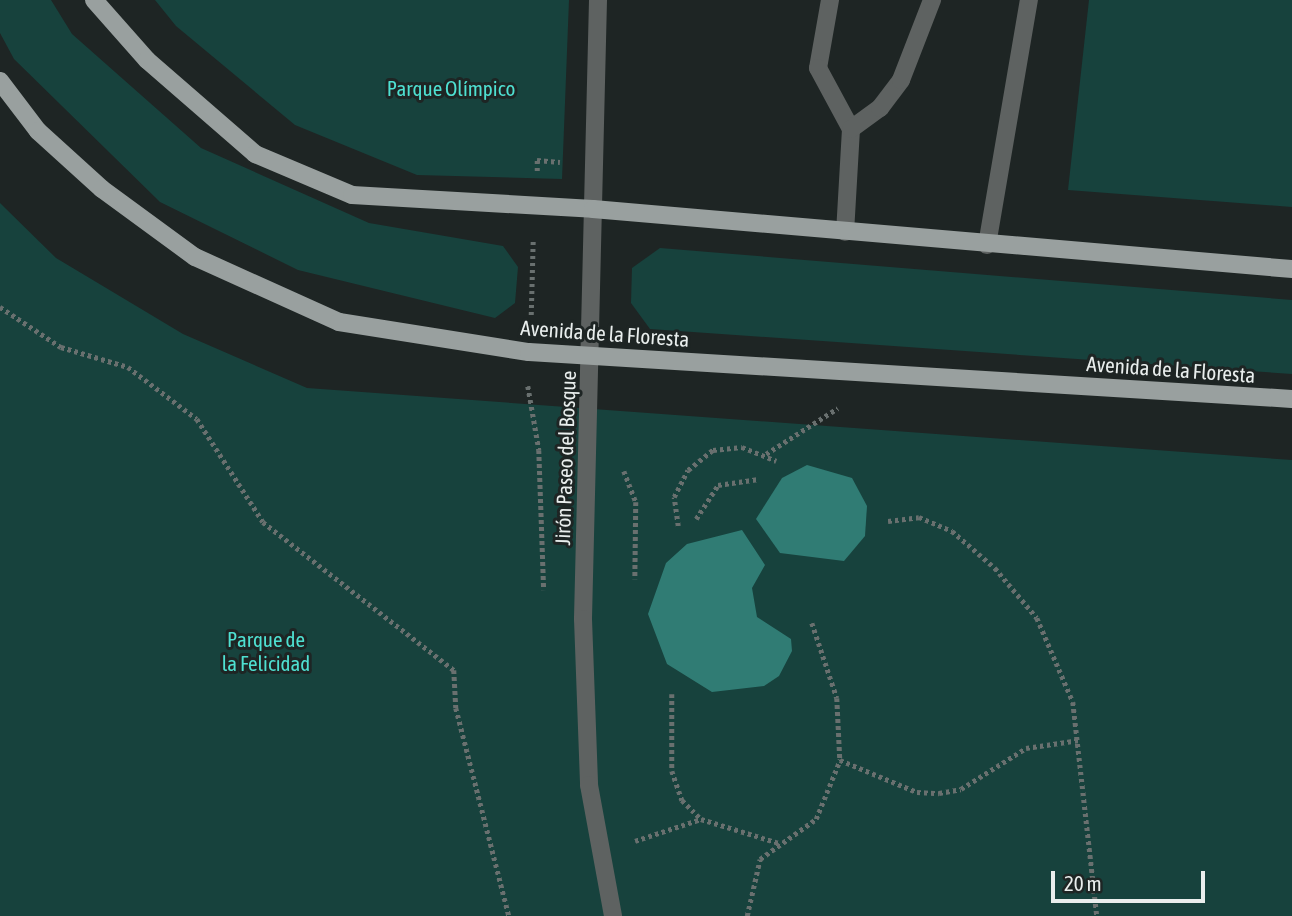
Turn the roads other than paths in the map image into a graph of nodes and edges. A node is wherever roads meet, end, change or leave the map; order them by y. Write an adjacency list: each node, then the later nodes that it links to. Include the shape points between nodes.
1 (94, 0): 8 (main road, via 147,60 254,154 352,195)
2 (598, 0): 8 (street, Jirón Paseo del Bosque)
3 (830, 0): 7 (street, via 818,68)
4 (932, 0): 7 (street, via 901,80 880,108)
5 (1029, 0): 10 (street)
6 (0, 81): 12 (main road, Avenida de la Floresta, via 38,131 102,189 195,257 253,287 339,322 529,352)
7 (851, 129): 9 (street)
8 (593, 209): 9 (main road); 12 (street, Jirón Paseo del Bosque)
9 (845, 232): 10 (main road)
10 (987, 245): 11 (main road)
11 (1292, 269)
12 (591, 355): 13 (main road, Avenida de la Floresta); 14 (street, Jirón Paseo del Bosque, via 583,619 598,854)
13 (1292, 399)
14 (613, 916)

